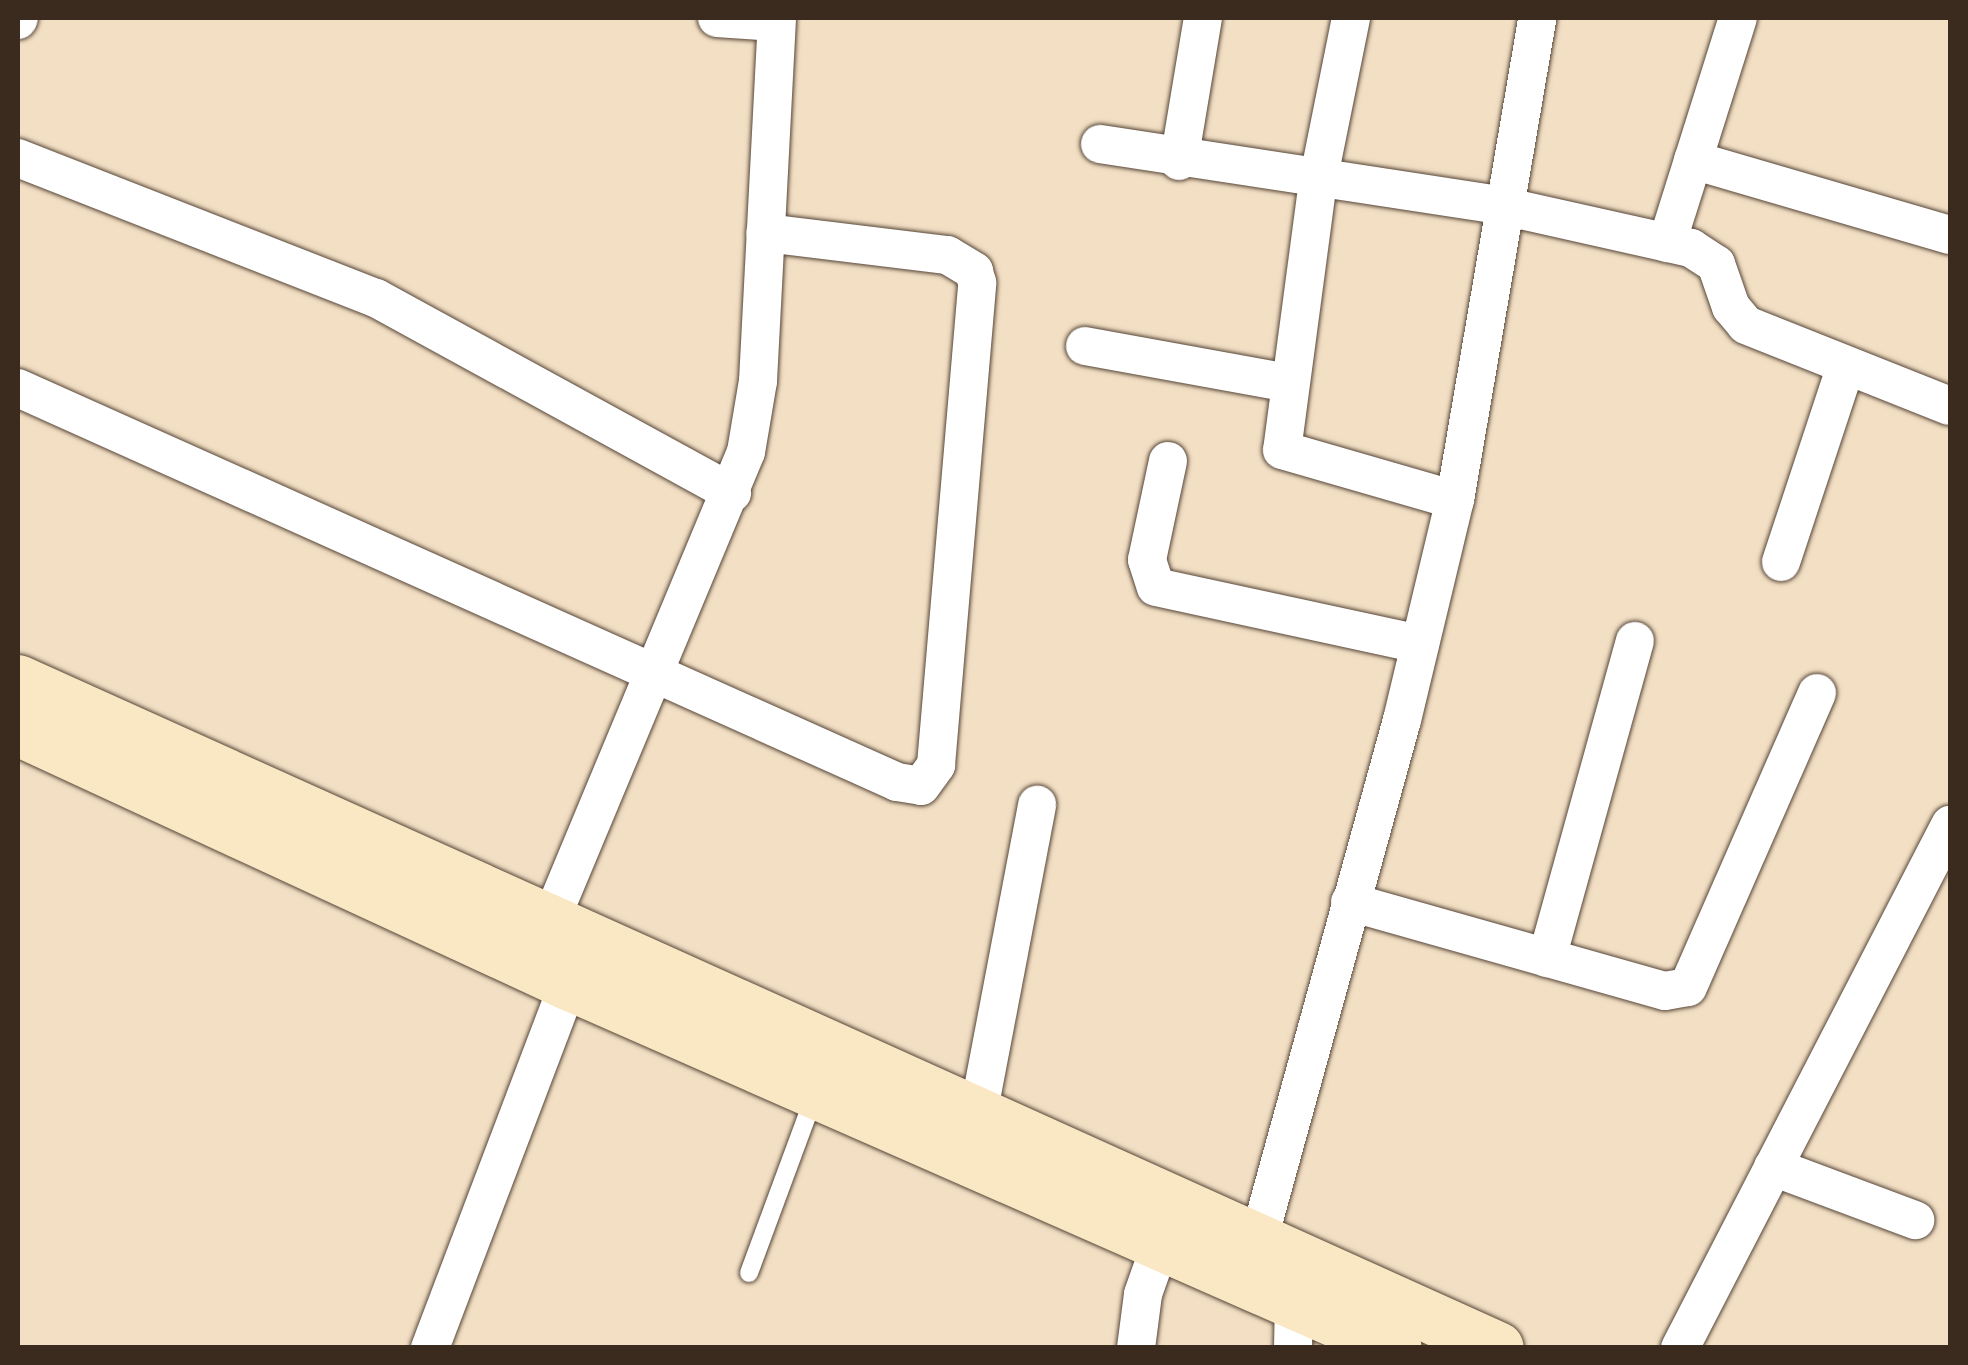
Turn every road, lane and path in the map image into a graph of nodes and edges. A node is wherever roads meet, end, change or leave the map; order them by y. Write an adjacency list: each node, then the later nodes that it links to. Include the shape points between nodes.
1 (717, 18): 6 (street)
2 (1203, 18): 10 (street)
3 (1350, 18): 11 (street)
4 (1537, 18): 12 (street)
5 (1738, 18): 9 (street)
6 (776, 20): 13 (street)
7 (1100, 144): 10 (street)
8 (18, 158): 22 (street, via 376,298)
9 (1693, 160): 14 (street); 15 (street)
10 (1180, 162): 11 (street)
11 (1318, 182): 12 (street); 18 (street)
12 (1502, 206): 15 (street); 23 (street)
13 (766, 234): 22 (street, via 758,382); 27 (street, via 947,255 974,271 931,779 921,786 897,782)
14 (1950, 236)
15 (1667, 243): 17 (street, via 1709,256 1746,324)
16 (1085, 346): 18 (street)
17 (1846, 366): 20 (street); 24 (street)
18 (1289, 383): 23 (street, via 1280,441 1286,454)
19 (18, 388): 27 (street)
20 (1950, 406)
21 (1168, 460): 26 (street, via 1146,560 1156,587)
22 (732, 492): 27 (street)
23 (1455, 500): 26 (street)
24 (1781, 562)
25 (1635, 641): 35 (street)
26 (1420, 644): 33 (street)
27 (659, 672): 34 (street)
28 (18, 681): 34 (main road)
29 (1818, 693): 35 (street, via 1694,982 1665,991)
30 (18, 730): 34 (main road)
31 (1037, 805): 37 (street)
32 (1950, 824): 38 (street)
33 (1350, 902): 35 (street); 41 (street)
34 (568, 950): 36 (main road); 37 (main road); 44 (street)
35 (1547, 958)
36 (816, 1092): 40 (main road); 42 (lane)
37 (978, 1115): 40 (main road)
38 (1773, 1167): 39 (street); 48 (street)
39 (1915, 1220)
40 (1169, 1222): 41 (main road); 43 (main road); 45 (street, via 1143,1294)
41 (1259, 1238): 47 (main road)
42 (749, 1273)
43 (1294, 1325): 46 (main road)
44 (430, 1348)
45 (1136, 1348)
46 (1396, 1348)
47 (1498, 1348)
48 (1680, 1348)

